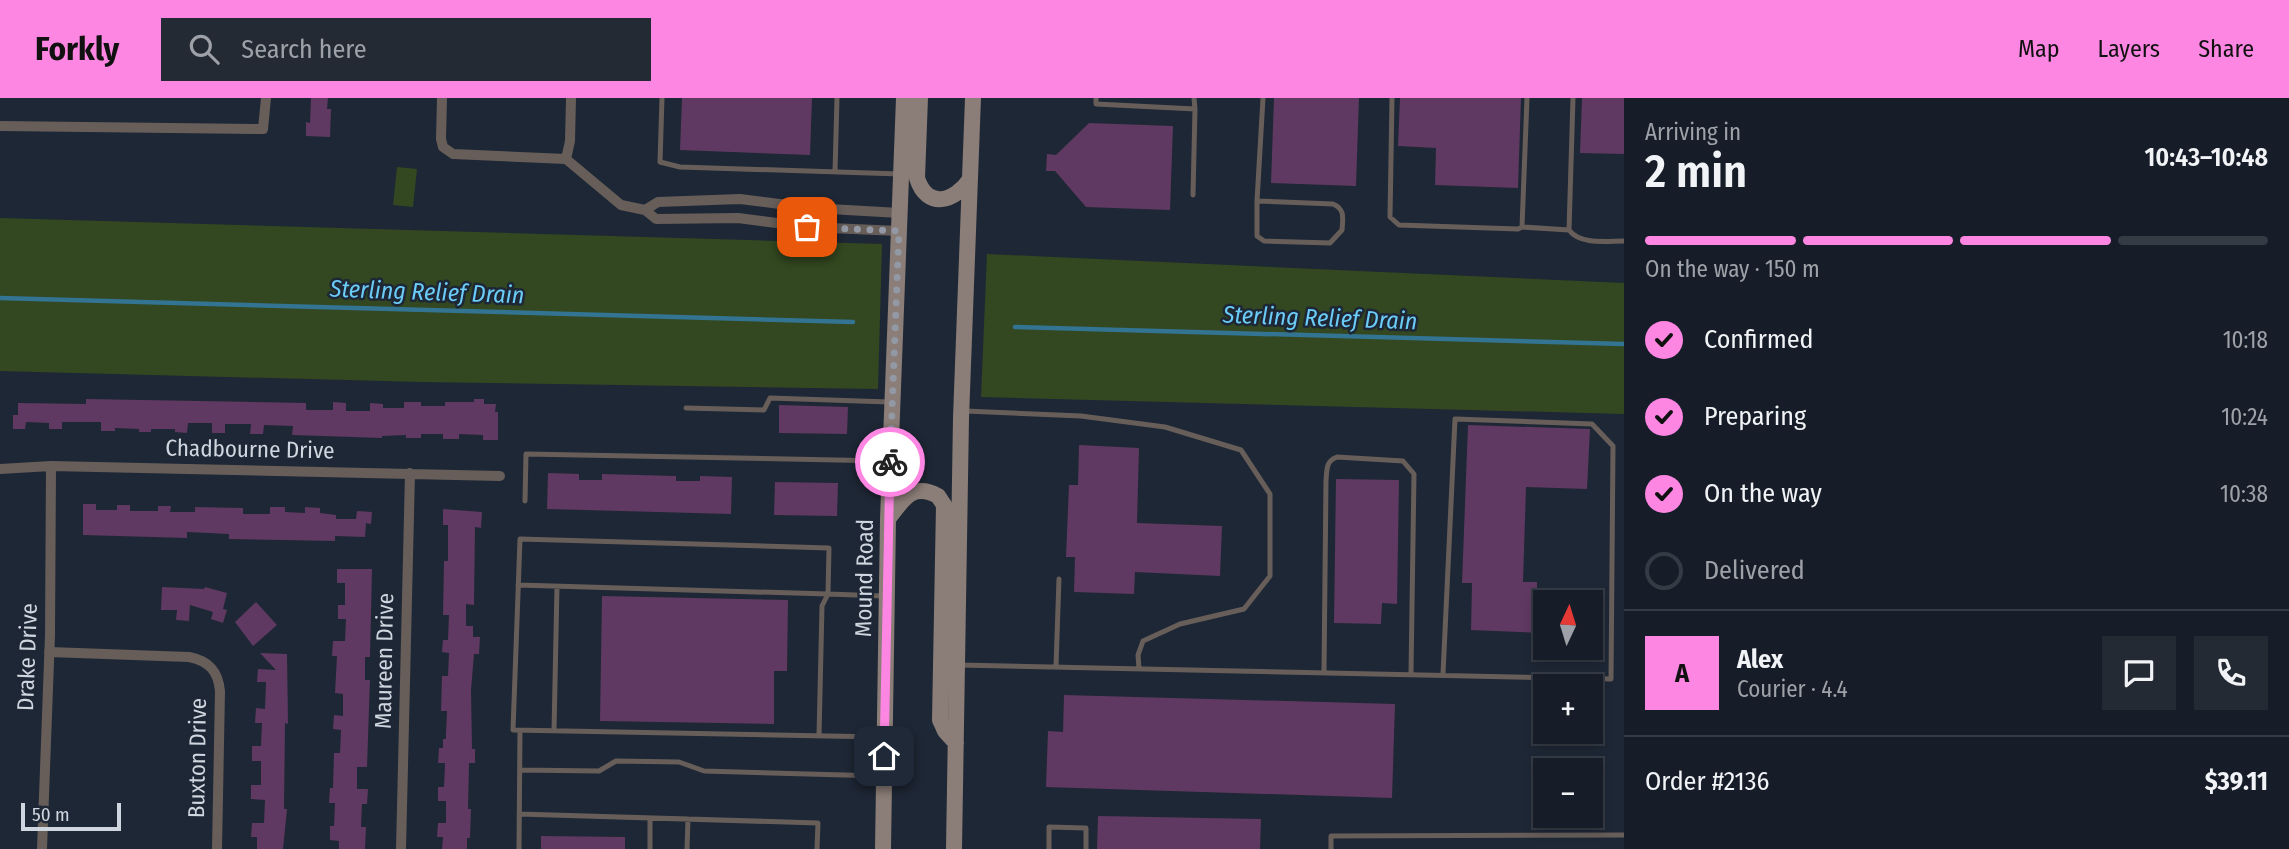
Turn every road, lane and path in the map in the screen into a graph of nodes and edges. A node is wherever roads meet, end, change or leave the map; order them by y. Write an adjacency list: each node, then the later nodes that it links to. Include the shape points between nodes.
1 (266, 98): 16 (street, via 262,129)
2 (442, 98): 17 (street, via 441,139 453,154)
3 (571, 98): 17 (street)
4 (662, 98): 18 (lane, via 660,162 680,167)
5 (837, 98): 18 (lane)
6 (904, 98): 19 (main road, Mound Road)
7 (920, 98): 19 (main road)
8 (973, 98): 20 (main road)
9 (1096, 98): 15 (lane, via 1096,104)
10 (1195, 98): 15 (lane)
11 (1263, 98): 22 (lane)
12 (1392, 98): 27 (lane, via 1390,217 1399,225)
13 (1527, 98): 27 (lane)
14 (1573, 98): 28 (lane)
15 (1195, 109): 21 (lane)
16 (0, 126)
17 (566, 159): 24 (street, via 621,205)
18 (835, 172): 19 (lane)
19 (910, 175): 20 (main road, via 924,192 942,199 955,196); 25 (main road, Mound Road)
20 (970, 178): 33 (main road)
21 (1193, 195)
22 (1257, 201): 22 (lane, via 1333,204 1343,211 1342,230 1330,243 1264,241 1257,236)
23 (781, 204): 24 (street, via 740,199 658,202); 25 (street); 26 (lane)
24 (645, 210): 26 (street, via 656,219 738,218)
25 (900, 213): 29 (main road, Mound Road)
26 (778, 223): 29 (street)
27 (1522, 227): 28 (lane)
28 (1569, 230): 30 (lane, via 1582,239)
29 (899, 231): 31 (main road, Mound Road)
30 (1624, 242)
31 (892, 402): 32 (lane, via 770,398 764,410); 34 (main road, Mound Road)
32 (686, 408)
33 (961, 411): 47 (main road); 49 (lane, via 1081,416 1165,426 1241,450 1270,494 1270,576 1244,609 1181,624 1143,641)
34 (890, 461): 39 (lane, via 526,454); 40 (main road, Mound Road)
35 (51, 466): 36 (street, Chadbourne Drive); 37 (street, Chadbourne Drive); 46 (street, Drake Drive)
36 (0, 469)
37 (410, 474): 38 (street, Chadbourne Drive); 66 (street, Maureen Drive)
38 (500, 475)
39 (525, 501)
40 (888, 519): 45 (main road, Mound Road); 57 (main road, via 912,492 939,496 944,505 940,720)
41 (1059, 579): 48 (lane)
42 (518, 585): 43 (lane); 44 (lane, via 520,539 829,548); 53 (lane, via 513,730)
43 (557, 586): 44 (lane); 54 (lane)
44 (828, 594): 45 (lane); 55 (lane, via 822,607)
45 (886, 596): 56 (main road, Mound Road)
46 (49, 652): 64 (street, Drake Drive); 65 (street, Buxton Drive, via 189,657 210,665 220,691)
47 (958, 665): 48 (lane); 57 (main road)
48 (1056, 666): 49 (lane)
49 (1139, 668): 50 (lane)
50 (1324, 672): 51 (lane); 51 (lane, via 1326,480 1328,464 1337,457 1403,461 1414,474)
51 (1411, 673): 52 (lane)
52 (1443, 674): 52 (lane, via 1611,679 1613,446 1592,424 1455,419)
53 (520, 730): 54 (lane); 58 (lane)
54 (554, 731): 55 (lane)
55 (819, 736): 56 (lane)
56 (884, 737): 59 (main road, Mound Road)
57 (956, 743): 72 (main road)
58 (520, 770): 59 (lane, via 599,771 616,761 679,762 704,771); 60 (lane)
59 (884, 776): 71 (main road, Mound Road)
60 (519, 814): 61 (lane); 67 (lane)
61 (650, 818): 62 (lane); 68 (lane)
62 (688, 819): 69 (lane); 70 (lane, via 818,823)
63 (1624, 835): 75 (lane, via 1331,836)
64 (42, 849)
65 (217, 849)
66 (401, 849)
67 (519, 849)
68 (650, 849)
69 (687, 849)
70 (817, 849)
71 (883, 849)
72 (954, 849)
73 (1049, 849): 74 (lane, via 1049,827 1086,828)
74 (1086, 849)
75 (1331, 849)

